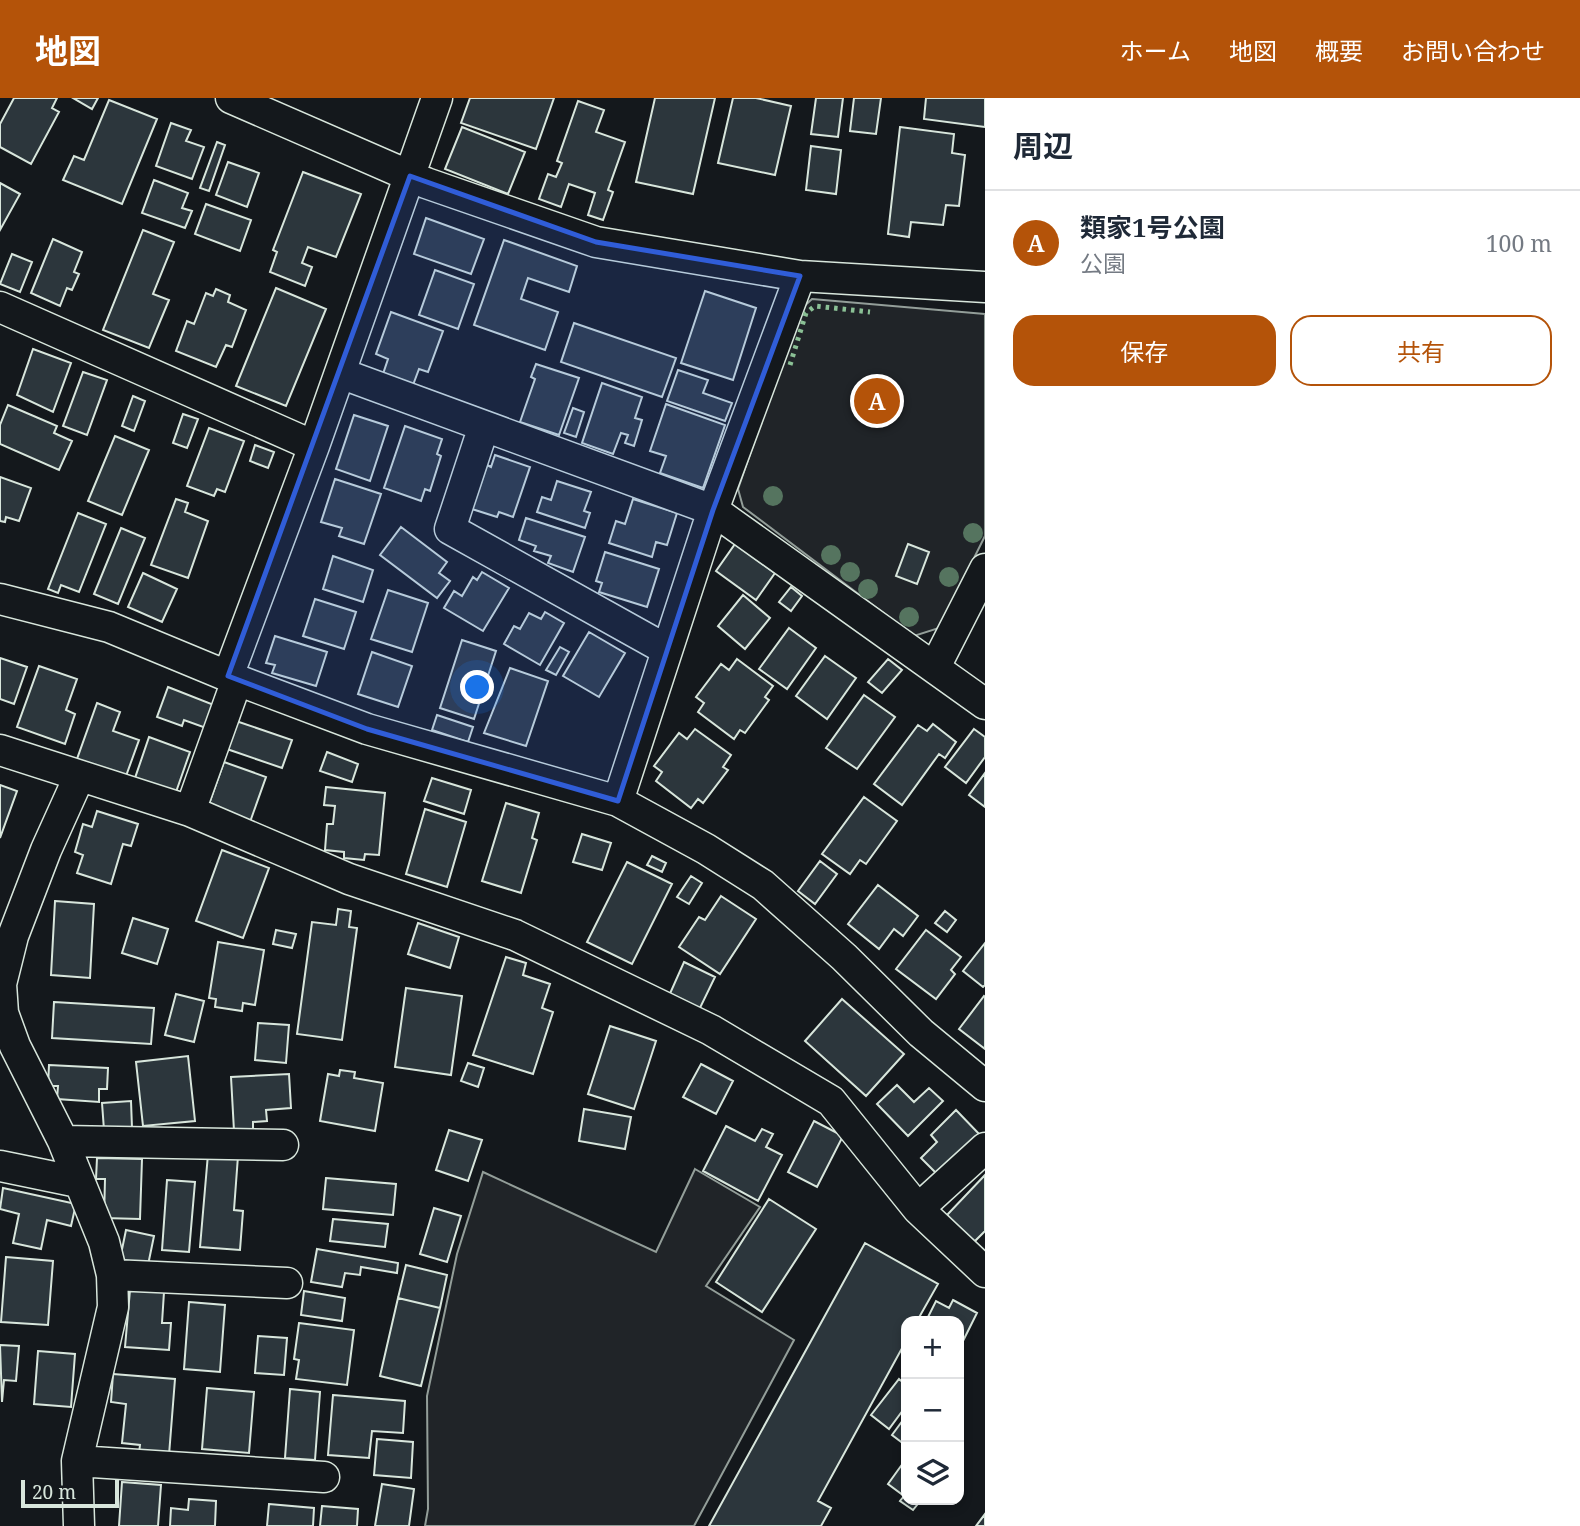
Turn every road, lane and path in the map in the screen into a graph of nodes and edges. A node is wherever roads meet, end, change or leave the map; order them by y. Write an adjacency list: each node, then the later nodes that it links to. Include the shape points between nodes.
1 (231, 98): 3 (street)
2 (437, 98): 3 (street)
3 (410, 176): 4 (street, via 596,242); 7 (street)
4 (800, 276): 5 (street); 10 (street)
5 (985, 287)
6 (0, 307): 9 (street)
7 (340, 373): 8 (street); 9 (street)
8 (484, 426): 10 (street); 13 (street, via 450,528)
9 (314, 446): 15 (street)
10 (713, 510): 13 (street); 14 (street)
11 (985, 569): 14 (street)
12 (0, 599): 15 (street, via 109,627)
13 (667, 650): 19 (street)
14 (935, 667): 16 (street)
15 (232, 678): 19 (street, via 367,729); 20 (street)
16 (985, 704)
17 (0, 750): 18 (street)
18 (79, 777): 20 (street); 22 (street, via 18,924 1,984 3,1013 15,1046)
19 (618, 802): 21 (street, via 763,885 921,1033)
20 (190, 811): 27 (street, via 349,879 515,935 711,1030 831,1101)
21 (985, 1086)
22 (63, 1142): 23 (street); 26 (street)
23 (283, 1145)
24 (985, 1148): 27 (street)
25 (0, 1166): 26 (street)
26 (78, 1182): 29 (street, via 104,1242)
27 (918, 1209): 28 (street)
28 (985, 1272)
29 (112, 1275): 30 (street); 31 (street, via 113,1307)
30 (287, 1283)
31 (77, 1461): 32 (street); 33 (street)
32 (324, 1478)
33 (79, 1526)

